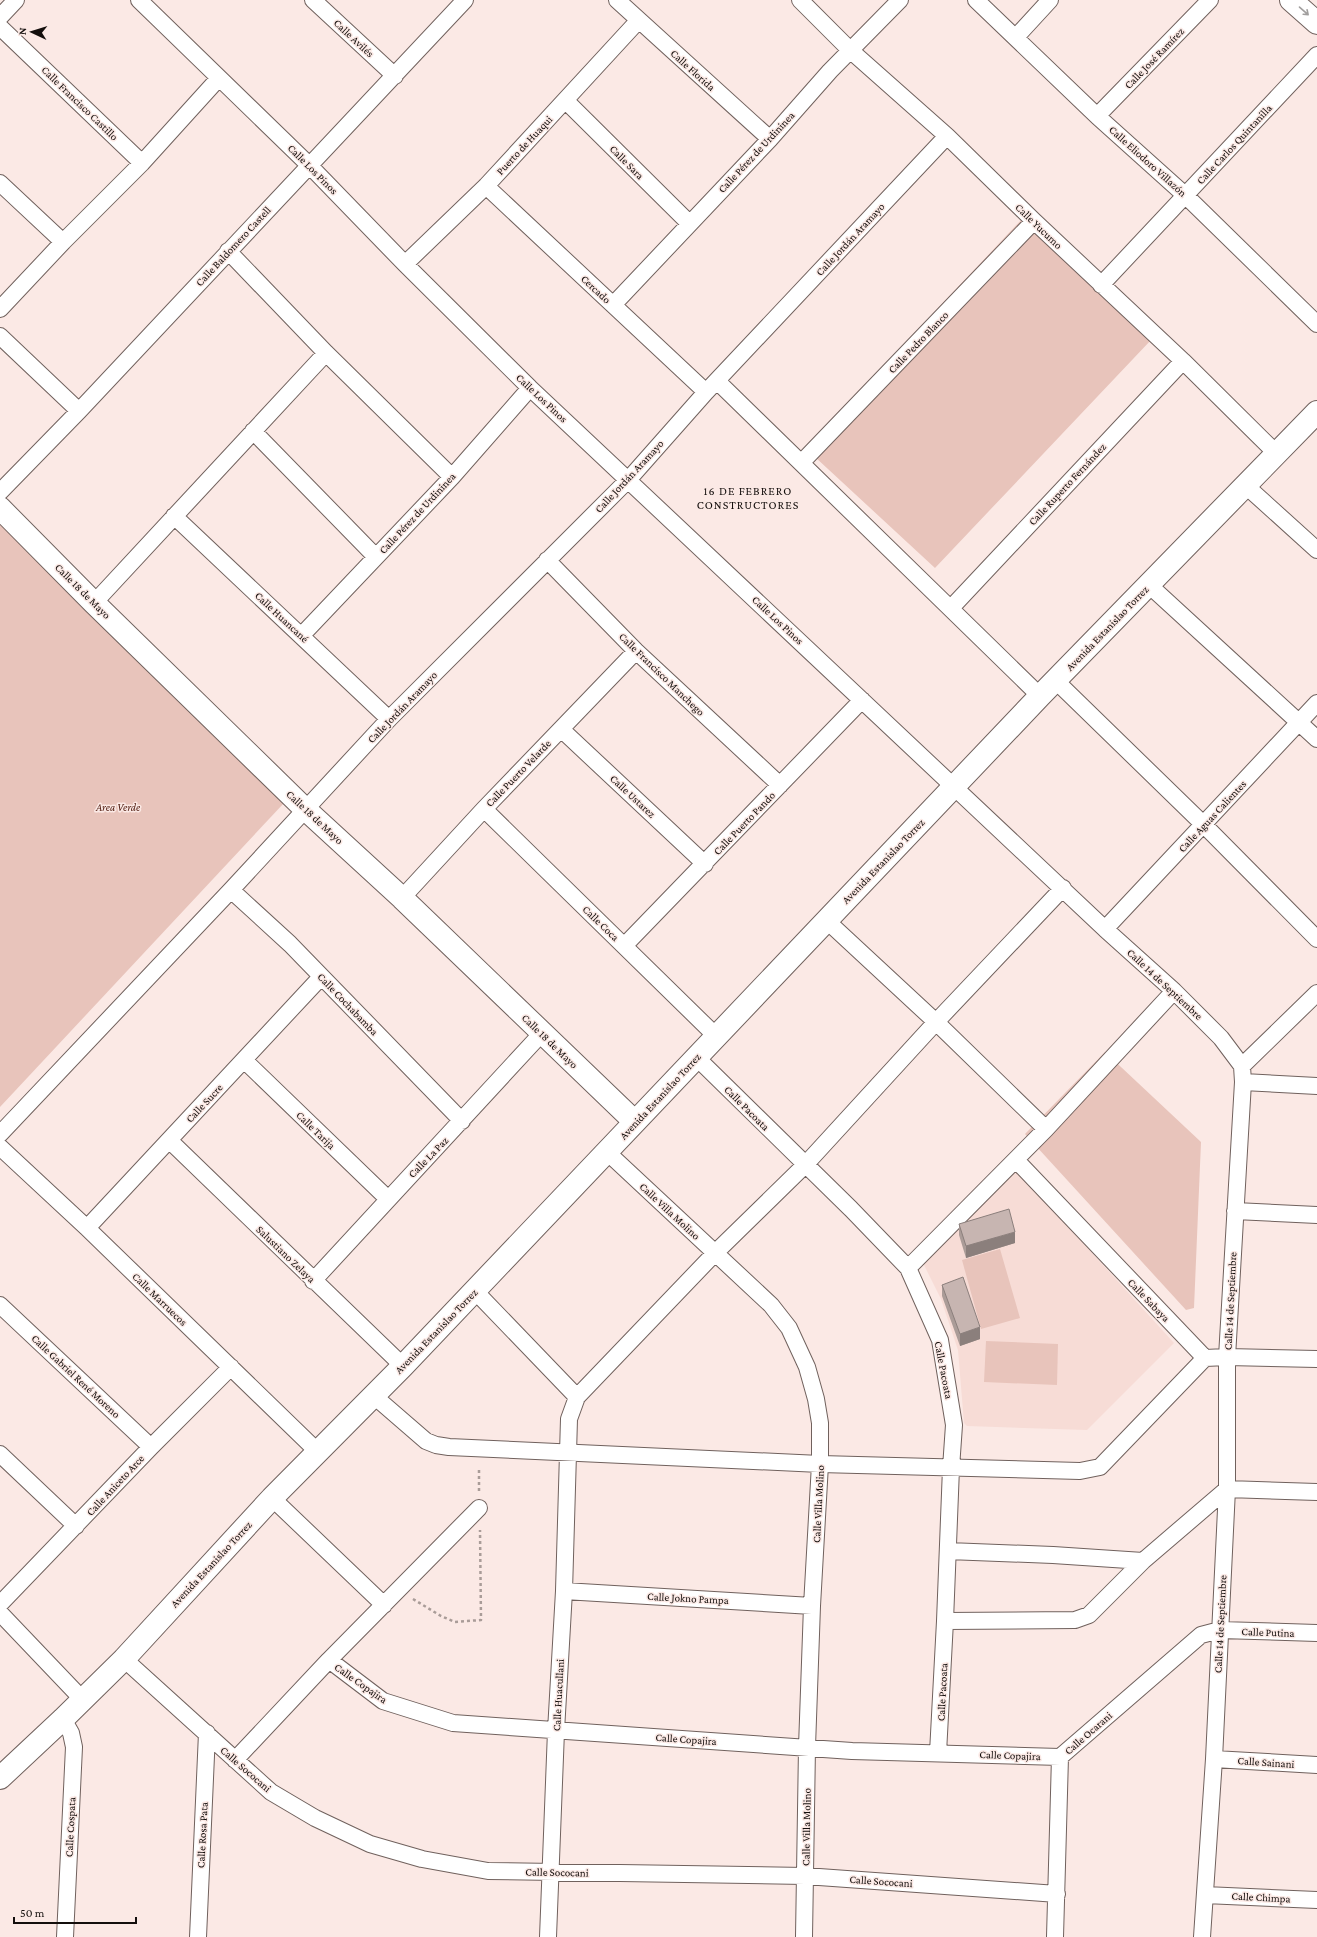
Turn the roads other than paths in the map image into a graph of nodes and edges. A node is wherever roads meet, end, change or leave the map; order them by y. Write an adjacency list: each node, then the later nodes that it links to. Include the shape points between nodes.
1 (16, 0): 12 (street)
2 (139, 0): 20 (street, Calle Los Pinos)
3 (313, 0): 19 (street, Calle Avilés)
4 (465, 0): 19 (street, Calle Baldomero Castell)
5 (617, 0): 13 (street, Calle Florida)
6 (800, 0): 17 (street, Calle Yucumo)
7 (900, 0): 17 (street, Calle Pérez de Urdininea)
8 (976, 0): 16 (street, Calle Eliodoro Villazón)
9 (1050, 0): 16 (street)
10 (1210, 0): 22 (street, Calle José Ramírez)
11 (1290, 0): 14 (street, one-way to 14)
12 (0, 17)
13 (638, 21): 21 (street, Puerto de Huaqui); 24 (street, Calle Florida)
14 (1317, 23)
15 (0, 27): 25 (street, Calle Francisco Castillo)
16 (1016, 38): 22 (street, Calle Eliodoro Villazón)
17 (850, 50): 23 (street, Calle Yucumo); 24 (street, Calle Pérez de Urdininea)
18 (1317, 55): 29 (street, Calle Carlos Quintanilla)
19 (395, 76): 26 (street, Calle Baldomero Castell)
20 (218, 78): 25 (street); 26 (street, Calle Los Pinos)
21 (566, 101): 28 (street, Puerto de Huaqui); 31 (street, Calle Sara)
22 (1097, 116): 29 (street, Calle Eliodoro Villazón)
23 (947, 136): 30 (street, Calle Yucumo); 42 (street, Calle Jordán Aramayo)
24 (770, 139): 31 (street, Calle Pérez de Urdininea)
25 (142, 163): 32 (street)
26 (309, 165): 33 (street, Calle Baldomero Castell); 34 (street, Calle Los Pinos)
27 (0, 183): 32 (street)
28 (486, 186): 34 (street, Puerto de Huaqui); 36 (street, Cercado)
29 (1186, 196): 35 (street, Calle Carlos Quintanilla); 38 (street, Calle Eliodoro Villazón)
30 (1034, 221): 35 (street, Calle Yucumo); 49 (street, Calle Pedro Blanco)
31 (689, 223): 36 (street, Calle Pérez de Urdininea)
32 (62, 242): 37 (street)
33 (228, 251): 40 (street); 45 (street, Calle Baldomero Castell)
34 (405, 264): 43 (street, Calle Los Pinos)
35 (1101, 285): 41 (street, Calle Yucumo)
36 (613, 305): 44 (street, Cercado)
37 (0, 310)
38 (1317, 324)
39 (0, 336): 45 (street)
40 (326, 354): 47 (street); 50 (street)
41 (1183, 361): 48 (street, Calle Yucumo); 61 (street, Calle Ruperto Fernández)
42 (717, 380): 44 (street, Calle Jordán Aramayo); 49 (street)
43 (530, 388): 50 (street, Calle Pérez de Urdininea); 51 (street, Calle Los Pinos)
44 (706, 392): 51 (street, Calle Jordán Aramayo)
45 (79, 411): 53 (street, Calle Baldomero Castell)
46 (1317, 412): 48 (street, Avenida Estanislao Torrez)
47 (253, 431): 55 (street); 57 (street)
48 (1276, 453): 52 (street, Avenida Estanislao Torrez)
49 (802, 462): 61 (street)
50 (452, 477): 57 (street, Calle Pérez de Urdininea)
51 (629, 479): 58 (street, Calle Jordán Aramayo); 66 (street, Calle Los Pinos)
52 (1245, 485): 56 (street); 59 (street, Avenida Estanislao Torrez)
53 (0, 492)
54 (0, 508): 60 (street, Calle 18 de Mayo)
55 (174, 516): 60 (street); 62 (street, Calle Huancané)
56 (1317, 550)
57 (376, 557): 62 (street, Calle Pérez de Urdininea)
58 (547, 560): 63 (street, Calle Francisco Manchego); 68 (street, Calle Jordán Aramayo)
59 (1149, 585): 64 (street, Avenida Estanislao Torrez); 69 (street)
60 (94, 603): 74 (street, Calle 18 de Mayo)
61 (951, 608): 65 (street)
62 (301, 636): 68 (street, Calle Huancané)
63 (636, 651): 70 (street, Calle Puerto Velarde); 72 (street, Calle Francisco Manchego)
64 (1056, 681): 65 (street, Avenida Estanislao Torrez); 76 (street)
65 (1040, 696): 73 (street, Avenida Estanislao Torrez)
66 (862, 700): 72 (street, Calle Puerto Pando); 73 (street, Calle Los Pinos)
67 (1317, 703): 69 (street, Calle Aguas Calientes)
68 (389, 719): 74 (street, Calle Jordán Aramayo)
69 (1299, 722): 71 (street); 76 (street, Calle Aguas Calientes)
70 (560, 729): 75 (street, Calle Puerto Velarde); 77 (street, Calle Ustarez)
71 (1317, 739)
72 (780, 785): 77 (street, Calle Puerto Pando)
73 (954, 786): 78 (street, Calle 14 de Septiembre); 81 (street, Avenida Estanislao Torrez)
74 (305, 809): 79 (street, Calle Jordán Aramayo); 80 (street, Calle 18 de Mayo)
75 (484, 809): 80 (street, Calle Puerto Velarde); 84 (street, Calle Coca)
76 (1204, 825): 82 (street, Calle Aguas Calientes); 83 (street)
77 (704, 864): 84 (street, Calle Puerto Pando)
78 (1063, 888): 82 (street, Calle 14 de Septiembre); 88 (street)
79 (231, 890): 85 (street, Calle Cochabamba, via 290,944); 99 (street, Calle Jordán Aramayo)
80 (402, 898): 89 (street, Calle 18 de Mayo)
81 (826, 920): 88 (street); 90 (street, Avenida Estanislao Torrez)
82 (1105, 929): 86 (street, Calle 14 de Septiembre)
83 (1317, 939)
84 (624, 946): 90 (street, Calle Coca)
85 (321, 977): 92 (street, Calle Sucre); 96 (street, Calle Cochabamba)
86 (1174, 991): 93 (street, Calle 14 de Septiembre, via 1221,1038); 98 (street)
87 (1317, 993): 93 (street)
88 (936, 1022): 98 (street); 104 (street)
89 (542, 1033): 96 (street, Calle La Paz); 97 (street, Calle 18 de Mayo)
90 (717, 1037): 91 (street, Avenida Estanislao Torrez)
91 (696, 1057): 97 (street, Avenida Estanislao Torrez); 104 (street, Calle Pacoata)
92 (244, 1060): 100 (street, Calle Sucre); 105 (street, Calle Tarija)
93 (1242, 1066): 94 (street, Calle 14 de Septiembre)
94 (1243, 1082): 95 (street); 106 (street, Calle 14 de Septiembre)
95 (1317, 1086)
96 (462, 1121): 105 (street, Calle La Paz)
97 (635, 1122): 102 (street, Avenida Estanislao Torrez)
98 (1046, 1129): 103 (street)
99 (0, 1134)
100 (169, 1140): 108 (street, Calle Sucre); 111 (street, Salustiano Zelaya)
101 (0, 1147): 108 (street, Calle Marruecos)
102 (608, 1152): 109 (street, Calle Villa Molino); 112 (street, Avenida Estanislao Torrez)
103 (1016, 1160): 110 (street); 115 (street, Calle Sabaya)
104 (806, 1166): 109 (street); 110 (street, Calle Pacoata)
105 (388, 1199): 111 (street, Calle La Paz)
106 (1235, 1211): 107 (street); 114 (street, Calle 14 de Septiembre)
107 (1317, 1215)
108 (87, 1228): 118 (street, Calle Marruecos)
109 (715, 1253): 120 (street); 125 (street, Calle Villa Molino, via 771,1305 789,1328 807,1367 816,1399 820,1423)
110 (908, 1268): 126 (street, Calle Pacoata, via 940,1340 954,1425)
111 (313, 1281): 117 (street, Salustiano Zelaya)
112 (475, 1291): 117 (street, Avenida Estanislao Torrez); 120 (street)
113 (1, 1310): 121 (street, Calle Gabriel René Moreno)
114 (1227, 1357): 115 (street); 116 (street); 127 (street, Calle 14 de Septiembre)
115 (1205, 1358): 126 (street, via 1100,1467 1080,1471)
116 (1317, 1359)
117 (403, 1366): 119 (street, Avenida Estanislao Torrez)
118 (231, 1367): 121 (street, Calle Aniceto Arce); 122 (street, Calle Marruecos)
119 (374, 1396): 122 (street, Avenida Estanislao Torrez); 123 (street, via 416,1433 436,1445)
120 (577, 1396): 123 (street, Calle Huacullani, via 569,1419)
121 (151, 1447): 131 (street, Calle Aniceto Arce)
122 (318, 1452): 129 (street, Avenida Estanislao Torrez)
123 (568, 1453): 125 (street); 134 (street, Calle Huacullani)
124 (0, 1454): 131 (street)
125 (820, 1464): 126 (street); 137 (street, Calle Villa Molino)
126 (950, 1468): 132 (street, Calle Pacoata)
127 (1227, 1489): 128 (street); 133 (street); 140 (street, Calle 14 de Septiembre)
128 (1317, 1492)
129 (272, 1498): 136 (street); 142 (street, Avenida Estanislao Torrez)
130 (480, 1508): 136 (street)
131 (76, 1526): 135 (street, Calle Aniceto Arce)
132 (948, 1551): 133 (street); 139 (street, Calle Pacoata)
133 (1143, 1561): 139 (street, via 1089,1614 1075,1620)
134 (564, 1591): 137 (street, Calle Jokno Pampa); 146 (street, Calle Huacullani)
135 (0, 1604)
136 (384, 1605): 143 (street)
137 (812, 1606): 148 (street, Calle Villa Molino)
138 (0, 1613): 144 (street)
139 (946, 1621): 149 (street, Calle Pacoata)
140 (1220, 1630): 141 (street, Calle Putina); 150 (street, Calle Ocarani, via 1201,1635); 151 (street, Calle 14 de Septiembre)
141 (1317, 1633)
142 (124, 1659): 144 (street, Avenida Estanislao Torrez); 147 (street, Calle Sococani)
143 (329, 1660): 146 (street, Calle Copajira, via 384,1702 453,1723); 152 (street)
144 (83, 1700): 145 (street, Avenida Estanislao Torrez)
145 (63, 1719): 154 (street, Avenida Estanislao Torrez); 160 (street, Calle Cospata, via 71,1733 74,1747)
146 (556, 1730): 148 (street, Calle Copajira); 155 (street, Calle Huacullani)
147 (207, 1733): 152 (street, Calle Sococani); 161 (street, Calle Rosa Pata)
148 (807, 1747): 149 (street, Calle Copajira, via 852,1751); 156 (street, Calle Villa Molino)
149 (938, 1752): 150 (street, Calle Copajira)
150 (1060, 1757): 157 (street, Calle Ocarani)
151 (1214, 1759): 153 (street, Calle Sainani); 158 (street, Calle 14 de Septiembre)
152 (235, 1760): 155 (street, Calle Sococani, via 271,1792 315,1818 370,1844 422,1859 488,1871)
153 (1317, 1765)
154 (0, 1777)
155 (552, 1871): 156 (street, Calle Sococani); 162 (street, Calle Huacullani)
156 (805, 1876): 157 (street, Calle Sococani); 163 (street, Calle Villa Molino)
157 (1057, 1894): 164 (street, Calle Ocarani)
158 (1205, 1895): 159 (street, Calle Chimpa); 165 (street, Calle 14 de Septiembre)
159 (1317, 1900)
160 (65, 1937)
161 (198, 1937)
162 (548, 1937)
163 (804, 1937)
164 (1056, 1937)
165 (1202, 1937)

